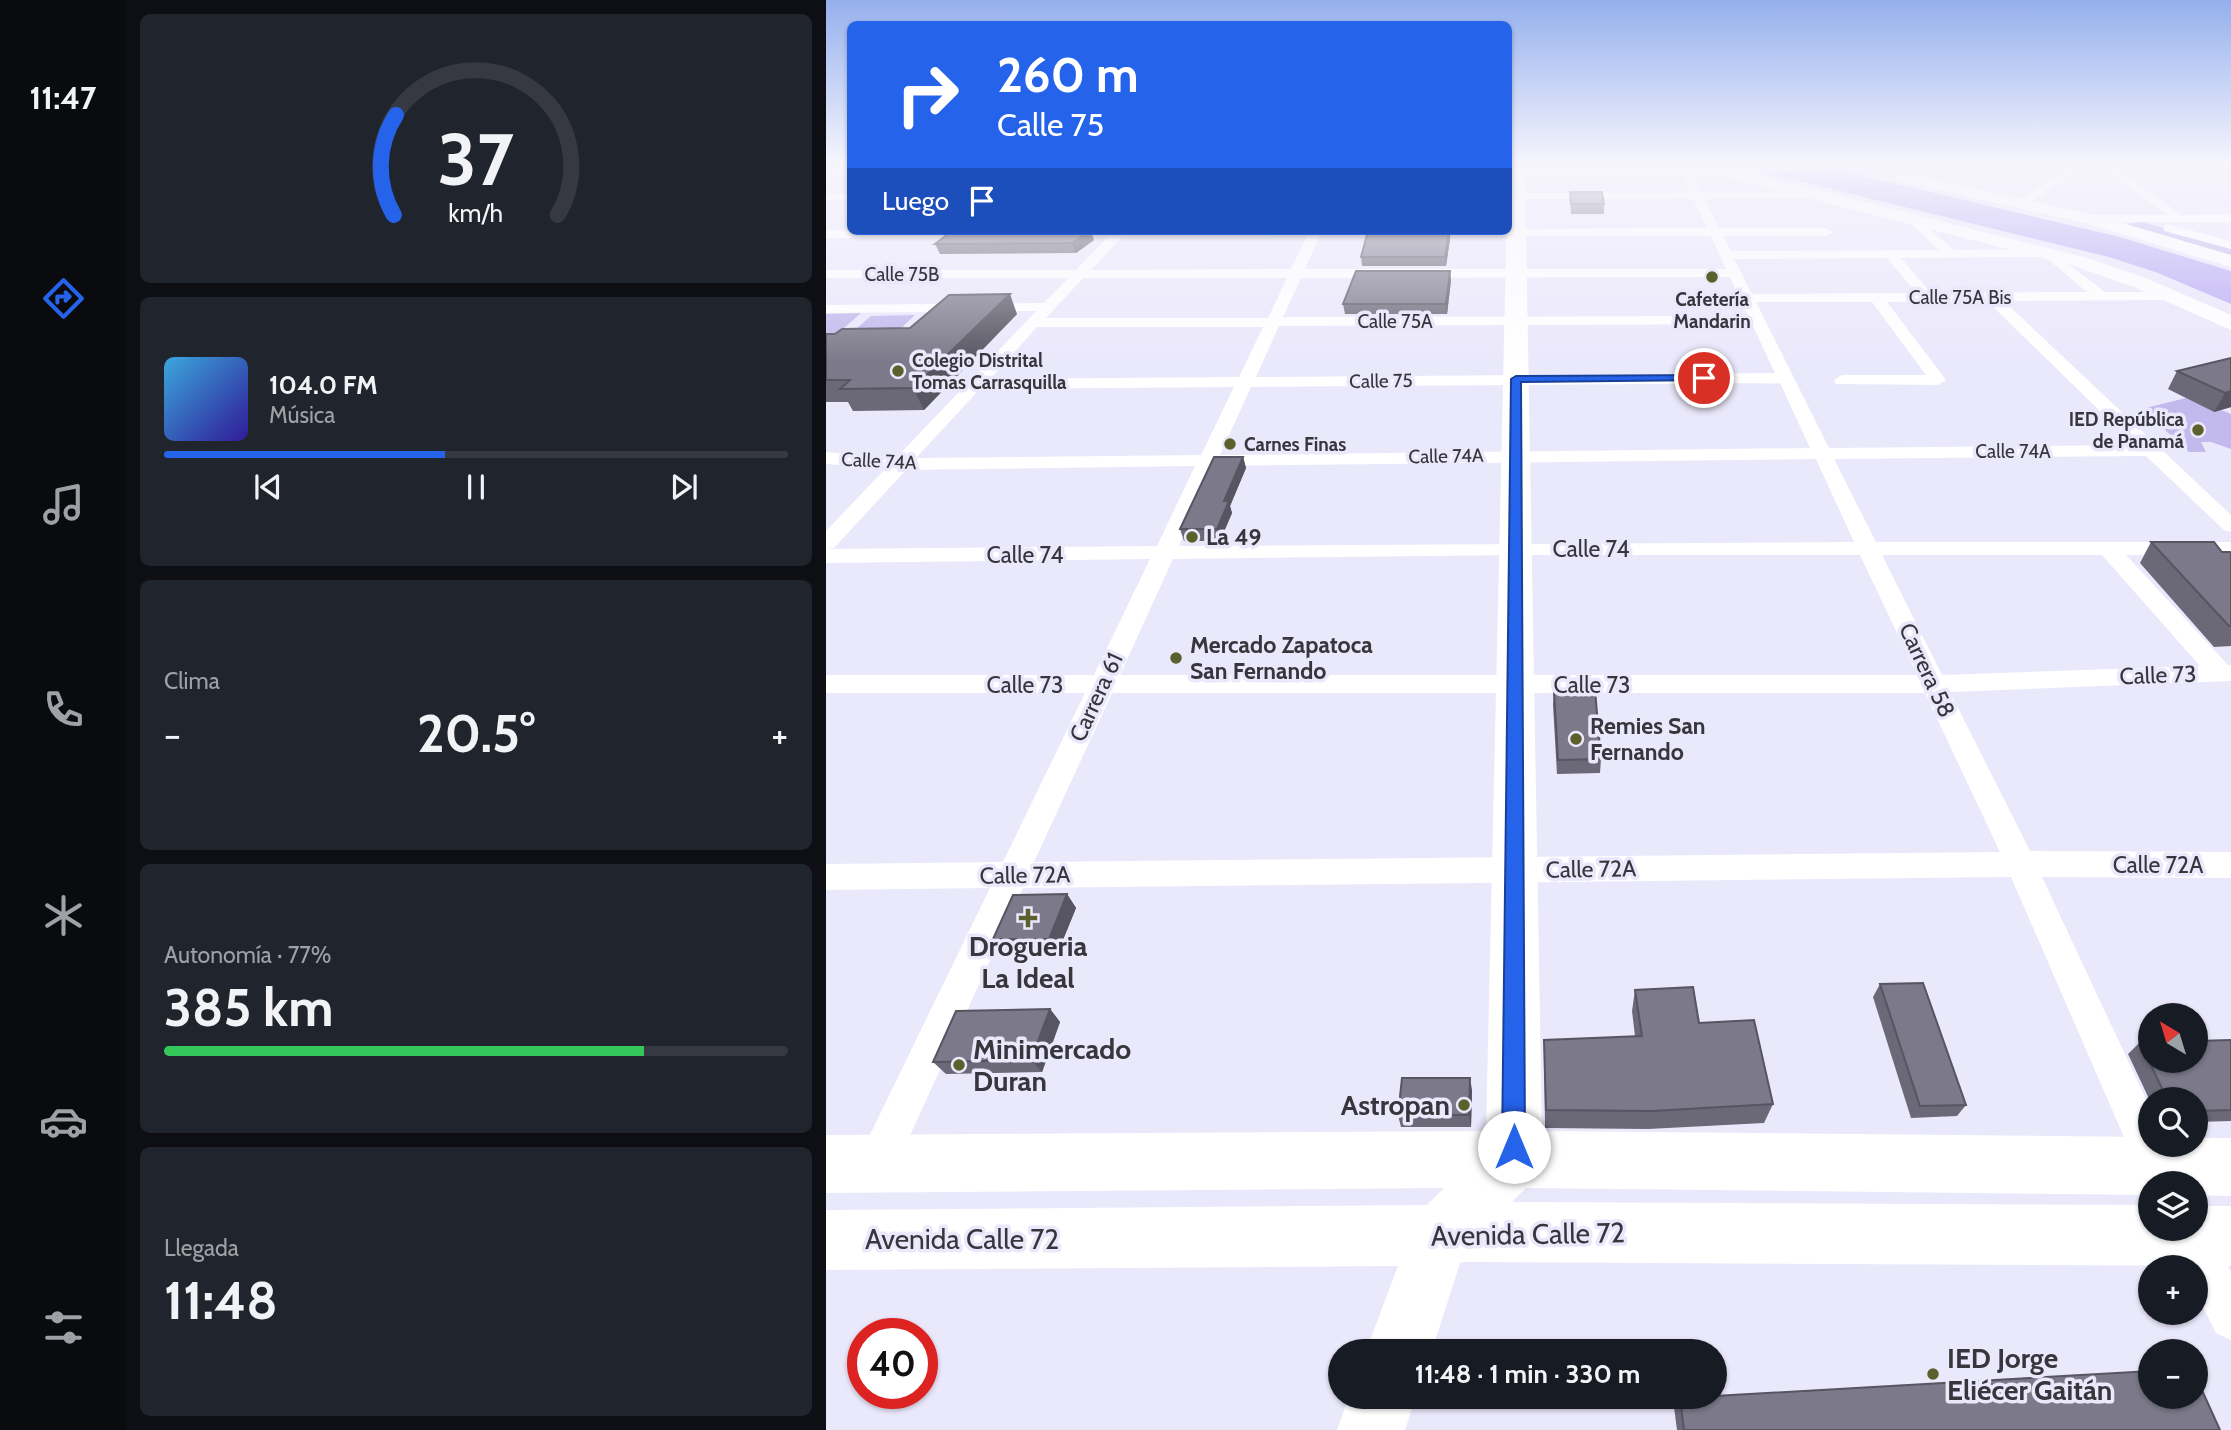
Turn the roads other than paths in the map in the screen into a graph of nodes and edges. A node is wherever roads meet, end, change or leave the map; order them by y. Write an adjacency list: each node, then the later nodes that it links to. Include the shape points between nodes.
1 (1517, 229): 10 (main road)
2 (1713, 229): 11 (street, Carrera 58)
3 (1804, 229): 11 (street)
4 (1825, 229): 21 (street)
5 (1924, 229): 20 (street)
6 (1954, 229): 18 (main road)
7 (2122, 229): 22 (main road)
8 (2171, 229): 17 (street)
9 (1512, 232): 10 (street)
10 (1517, 232): 11 (street); 26 (main road)
11 (1715, 232): 23 (street, Carrera 58)
12 (826, 234): 13 (street)
13 (847, 234)
14 (927, 235): 28 (street)
15 (1116, 235): 24 (street)
16 (1314, 235): 25 (street, Carrera 61)
17 (2231, 244)
18 (2048, 253): 20 (street, Calle 75B); 29 (main road); 31 (street)
19 (1891, 254): 20 (street, Calle 75B); 21 (street, Calle 75B); 33 (street)
20 (1951, 254)
21 (1845, 255): 23 (street, Calle 75B)
22 (2231, 261)
23 (1730, 264): 26 (street, Calle 75B); 36 (street, Carrera 58)
24 (1081, 273): 25 (street, Calle 75B); 28 (street, Calle 75B); 34 (street)
25 (1296, 273): 26 (street, Calle 75B); 38 (street, Carrera 61)
26 (1517, 273): 37 (main road)
27 (826, 274): 28 (street, Calle 75B)
28 (873, 274): 35 (street)
29 (2173, 296): 31 (street, Calle 75A Bis); 40 (main road)
30 (1991, 297): 31 (street, Calle 75A Bis); 33 (street, Calle 75A Bis); 46 (street)
31 (2102, 297)
32 (1877, 298): 33 (street, Calle 75A Bis); 36 (street, Calle 75A Bis); 43 (street, via 1938,380)
33 (1928, 298)
34 (1049, 307): 35 (street); 39 (street)
35 (826, 309)
36 (1752, 309): 37 (street, Calle 75A); 41 (street, Carrera 58)
37 (1516, 320): 38 (street, Calle 75A); 42 (main road)
38 (1273, 322): 39 (street, Calle 75A); 44 (street, Carrera 61)
39 (1034, 323): 45 (street)
40 (2231, 323)
41 (1785, 378): 42 (street, Calle 75); 47 (street, Carrera 58)
42 (1516, 379): 44 (street, Calle 75); 48 (main road)
43 (1842, 380)
44 (1245, 382): 45 (street, Calle 75); 50 (street, Carrera 61)
45 (976, 384): 51 (street)
46 (2150, 450): 47 (street, Calle 74A); 52 (street)
47 (1821, 453): 48 (street, Calle 74A); 56 (street, Carrera 58)
48 (1516, 455): 50 (street, Calle 74A); 54 (main road)
49 (826, 458): 51 (street, Calle 74A)
50 (1209, 459): 51 (street, Calle 74A); 58 (street, Carrera 61)
51 (901, 464): 53 (street)
52 (2231, 526)
53 (826, 543)
54 (1516, 549): 56 (street, Calle 74); 58 (street, Calle 74); 62 (main road)
55 (2109, 549): 56 (street, Calle 74); 57 (street, Calle 74); 60 (street)
56 (1871, 550): 63 (street, Carrera 58)
57 (2228, 552)
58 (1163, 555): 59 (street, Calle 74); 64 (street, Carrera 61)
59 (826, 556)
60 (2226, 673): 63 (street, Calle 73)
61 (826, 684): 64 (street, Calle 73)
62 (1515, 684): 63 (street, Calle 73); 64 (street, Calle 73); 67 (main road)
63 (1932, 684): 65 (street, Carrera 58)
64 (1102, 685): 68 (street, Carrera 61)
65 (2021, 864): 66 (street, Calle 72A); 67 (street, Calle 72A); 73 (street, Carrera 58)
66 (2231, 865)
67 (1515, 870): 68 (street, Calle 72A); 70 (main road)
68 (1013, 875): 69 (street, Calle 72A); 71 (street, Carrera 61)
69 (826, 877)
70 (1514, 1159): 71 (main road); 75 (main road); 77 (main road)
71 (851, 1164)
72 (2231, 1167): 74 (main road)
73 (2157, 1171)
74 (2195, 1171)
75 (2138, 1174)
76 (2138, 1233): 77 (main road, Avenida Calle 72)
77 (1439, 1235): 78 (main road, Avenida Calle 72); 81 (main road)
78 (826, 1240)
79 (2205, 1241): 80 (street)
80 (2231, 1318)
81 (1403, 1339)
82 (1378, 1409): 83 (main road)
83 (1371, 1430)

